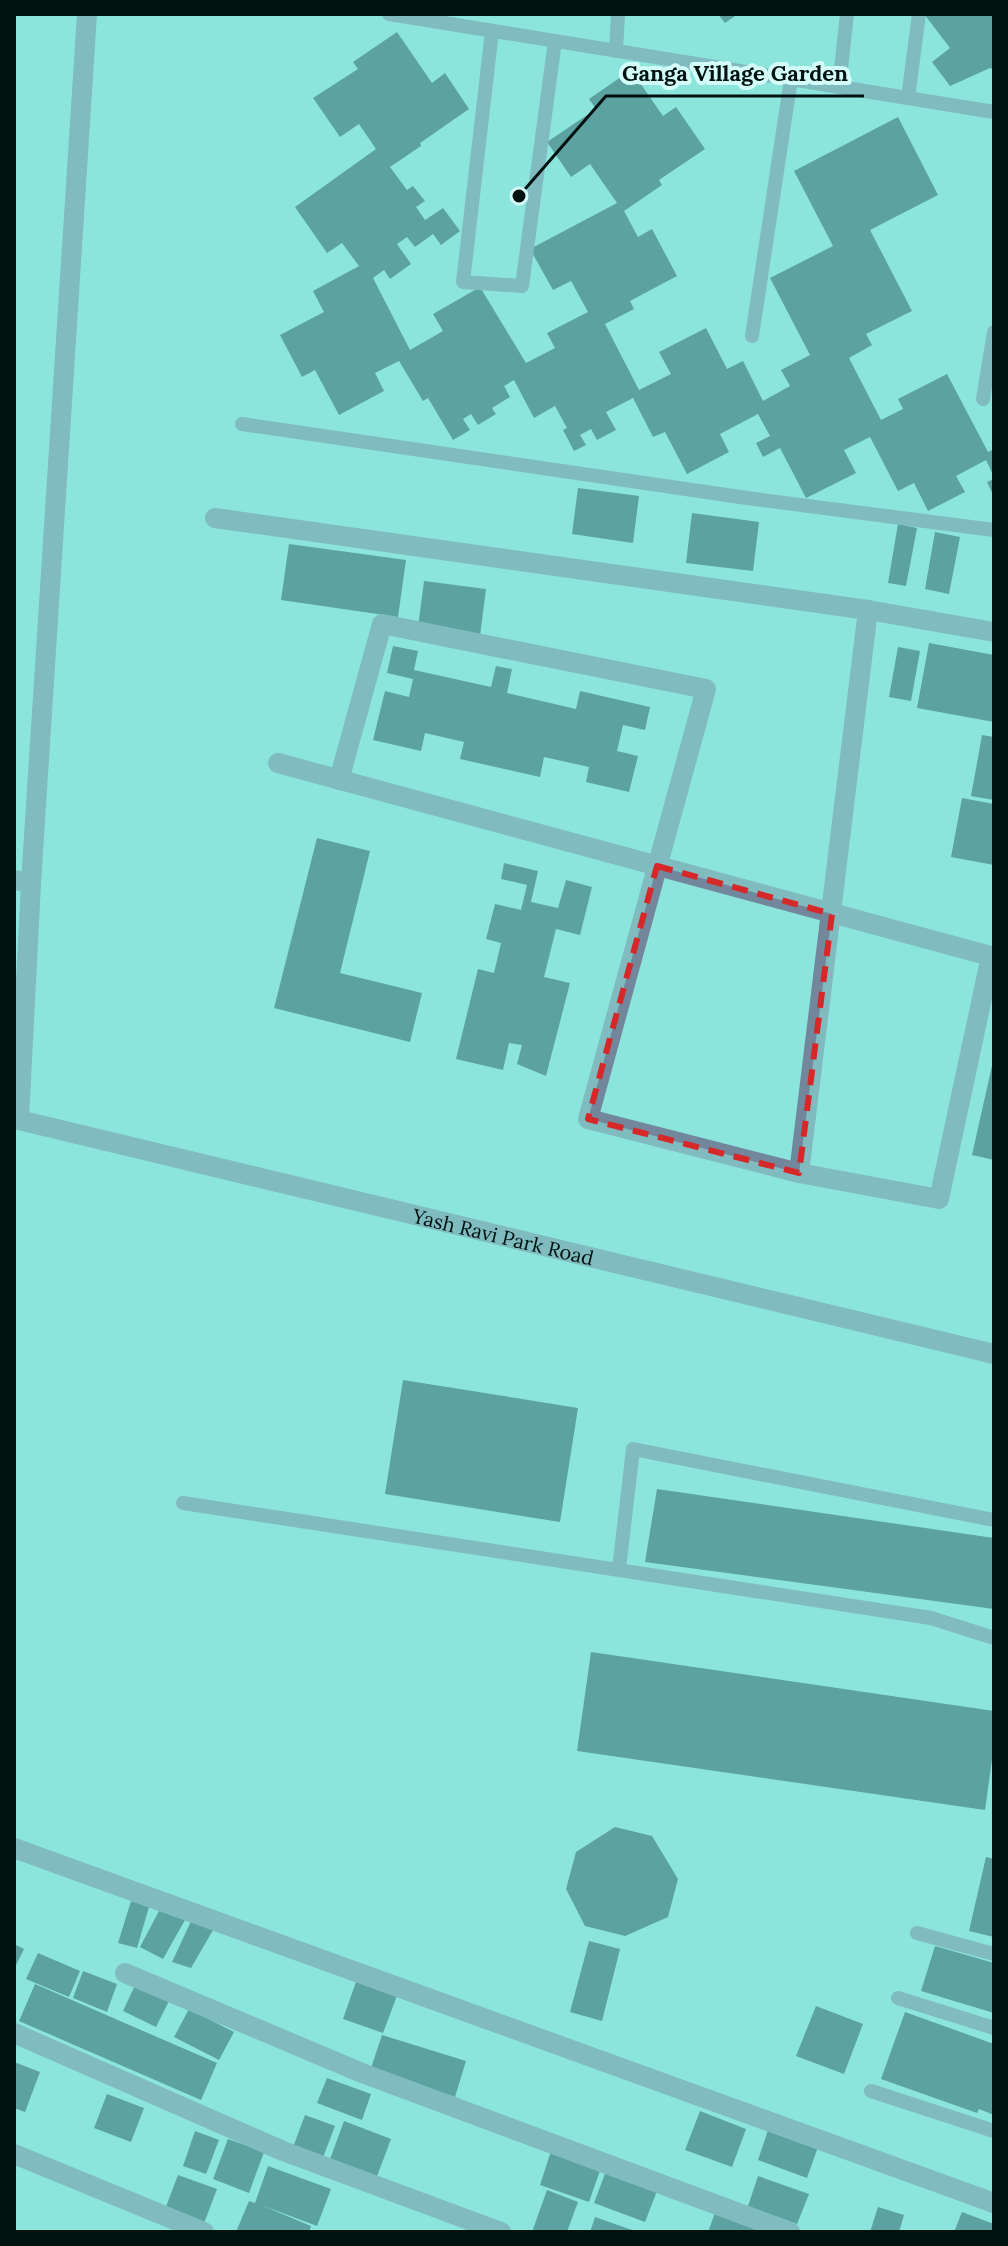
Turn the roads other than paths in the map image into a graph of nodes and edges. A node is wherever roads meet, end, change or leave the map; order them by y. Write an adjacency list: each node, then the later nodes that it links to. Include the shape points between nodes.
1 (87, 14): 24 (street)
2 (389, 14): 6 (lane)
3 (618, 14): 8 (lane)
4 (847, 14): 10 (lane)
5 (919, 14): 11 (lane)
6 (492, 31): 7 (lane); 7 (lane, via 463,282 522,286)
7 (555, 41): 8 (lane)
8 (616, 51): 9 (lane)
9 (791, 79): 10 (lane); 14 (lane)
10 (839, 87): 11 (lane)
11 (908, 98): 12 (lane)
12 (994, 112)
13 (994, 332): 15 (lane)
14 (752, 336)
15 (983, 399)
16 (242, 424): 18 (lane)
17 (215, 518): 19 (street)
18 (994, 530)
19 (868, 610): 20 (street); 25 (street)
20 (994, 632)
21 (278, 763): 22 (street)
22 (339, 780): 23 (street); 23 (street, via 382,624 706,689)
23 (657, 866): 25 (street); 28 (street, via 588,1119)
24 (22, 881): 27 (street)
25 (832, 914): 26 (street); 28 (street)
26 (993, 956): 28 (street, via 939,1199)
27 (17, 1123): 29 (street, Yash Ravi Park Road)
28 (799, 1173)
29 (994, 1354)
30 (183, 1503): 32 (lane)
31 (994, 1520): 32 (lane, via 633,1449)
32 (619, 1569): 33 (lane, via 931,1618)
33 (994, 1638)
34 (14, 1848): 44 (street)
35 (917, 1933): 36 (lane)
36 (994, 1954)
37 (125, 1973): 47 (street, via 362,2073)
38 (898, 1998): 39 (lane)
39 (994, 2028)
40 (14, 2033): 46 (street, via 283,2151)
41 (871, 2091): 42 (lane)
42 (994, 2131)
43 (14, 2154): 45 (street)
44 (994, 2203)
45 (204, 2232)
46 (501, 2232)
47 (790, 2232)

